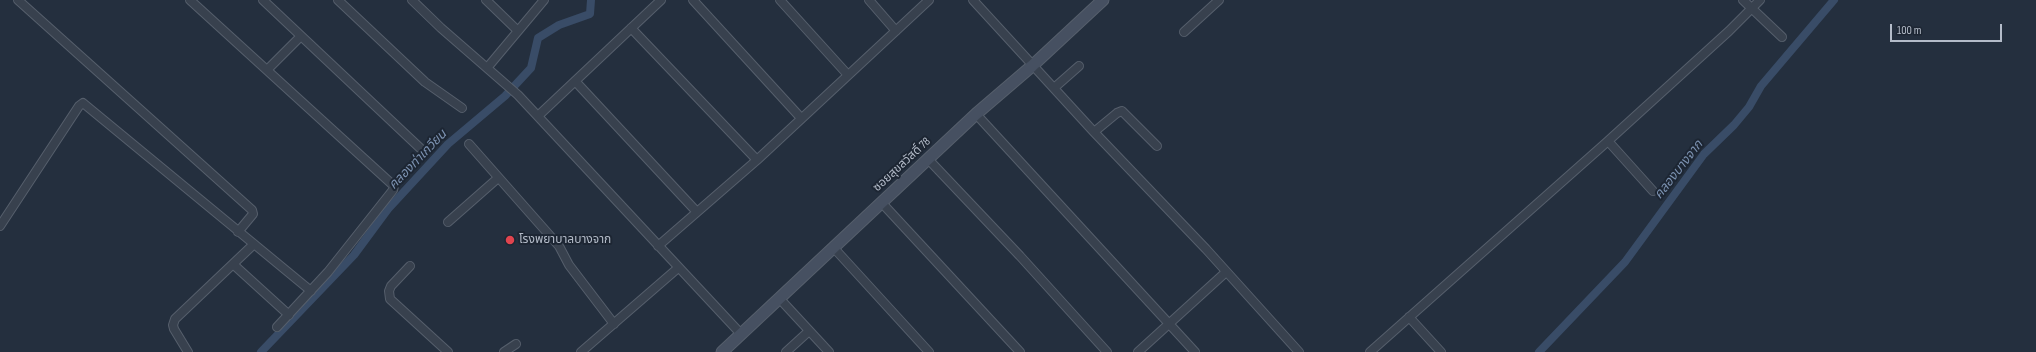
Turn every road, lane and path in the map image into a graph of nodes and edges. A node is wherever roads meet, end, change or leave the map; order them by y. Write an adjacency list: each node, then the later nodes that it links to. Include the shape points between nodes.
1 (18, 0): 49 (street, via 252,210 253,214)
2 (191, 0): 28 (street)
3 (338, 0): 32 (street, via 425,82)
4 (412, 0): 27 (street)
5 (486, 0): 21 (street)
6 (544, 0): 21 (street)
7 (661, 0): 19 (street)
8 (692, 0): 35 (street)
9 (780, 0): 29 (street)
10 (869, 0): 20 (street)
11 (929, 0): 20 (street)
12 (973, 0): 25 (street)
13 (1103, 0): 25 (street, ซอยสุขสวัสดิ์ 78)
14 (1219, 0): 22 (street)
15 (1743, 0): 18 (street)
16 (1760, 0): 18 (street)
17 (266, 1): 23 (street)
18 (1752, 8): 24 (street); 37 (street)
19 (631, 28): 30 (street); 42 (street)
20 (896, 30): 29 (street)
21 (518, 31): 27 (street)
22 (1184, 32)
23 (301, 36): 28 (street); 40 (street)
24 (1782, 37)
25 (1032, 66): 31 (street); 33 (street, ซอยสุขสวัสดิ์ 78)
26 (1079, 66): 31 (street)
27 (487, 68): 34 (street)
28 (267, 70): 57 (street, via 394,186)
29 (848, 75): 35 (street)
30 (576, 81): 34 (street); 46 (street)
31 (1054, 88): 36 (street)
32 (462, 108)
33 (976, 114): 41 (street, ซอยสุขสวัสดิ์ 78); 62 (street)
34 (538, 116): 51 (street)
35 (801, 118): 42 (street)
36 (1094, 132): 39 (street, via 1122,112); 56 (street)
37 (1608, 141): 44 (street); 60 (street)
38 (469, 144): 43 (street)
39 (1158, 146)
40 (420, 148)
41 (928, 158): 45 (street, ซอยสุขสวัสดิ์ 78); 76 (street)
42 (757, 160): 46 (street)
43 (498, 178): 47 (street); 61 (street, via 559,246 573,271)
44 (1653, 190)
45 (881, 202): 52 (street, ซอยสุขสวัสดิ์ 78); 75 (street)
46 (696, 211): 51 (street)
47 (448, 222)
48 (0, 226): 49 (street, via 54,142 83,103)
49 (238, 232): 50 (street)
50 (254, 244): 53 (street); 57 (street)
51 (658, 246): 55 (street)
52 (833, 247): 58 (street, ซอยสุขสวัสดิ์ 78); 74 (street)
53 (234, 265): 59 (street); 67 (street, via 175,319 174,329)
54 (410, 266): 68 (street, via 391,286 390,299)
55 (678, 268): 61 (street); 65 (street)
56 (1226, 272): 62 (street); 79 (street)
57 (311, 291): 59 (street)
58 (779, 298): 64 (street); 65 (street, ซอยสุขสวัสดิ์ 78)
59 (289, 315): 63 (street)
60 (1409, 317): 80 (street); 81 (street)
61 (614, 324): 70 (street)
62 (1169, 324): 77 (street); 78 (street)
63 (277, 327)
64 (809, 331): 72 (street); 73 (street)
65 (741, 334): 71 (street, ซอยสุขสวัสดิ์ 78)
66 (516, 344): 69 (street)
67 (188, 352)
68 (448, 352)
69 (504, 352)
70 (581, 352)
71 (722, 352)
72 (786, 352)
73 (829, 352)
74 (929, 352)
75 (1020, 352)
76 (1107, 352)
77 (1138, 352)
78 (1195, 352)
79 (1299, 352)
80 (1370, 352)
81 (1441, 352)

